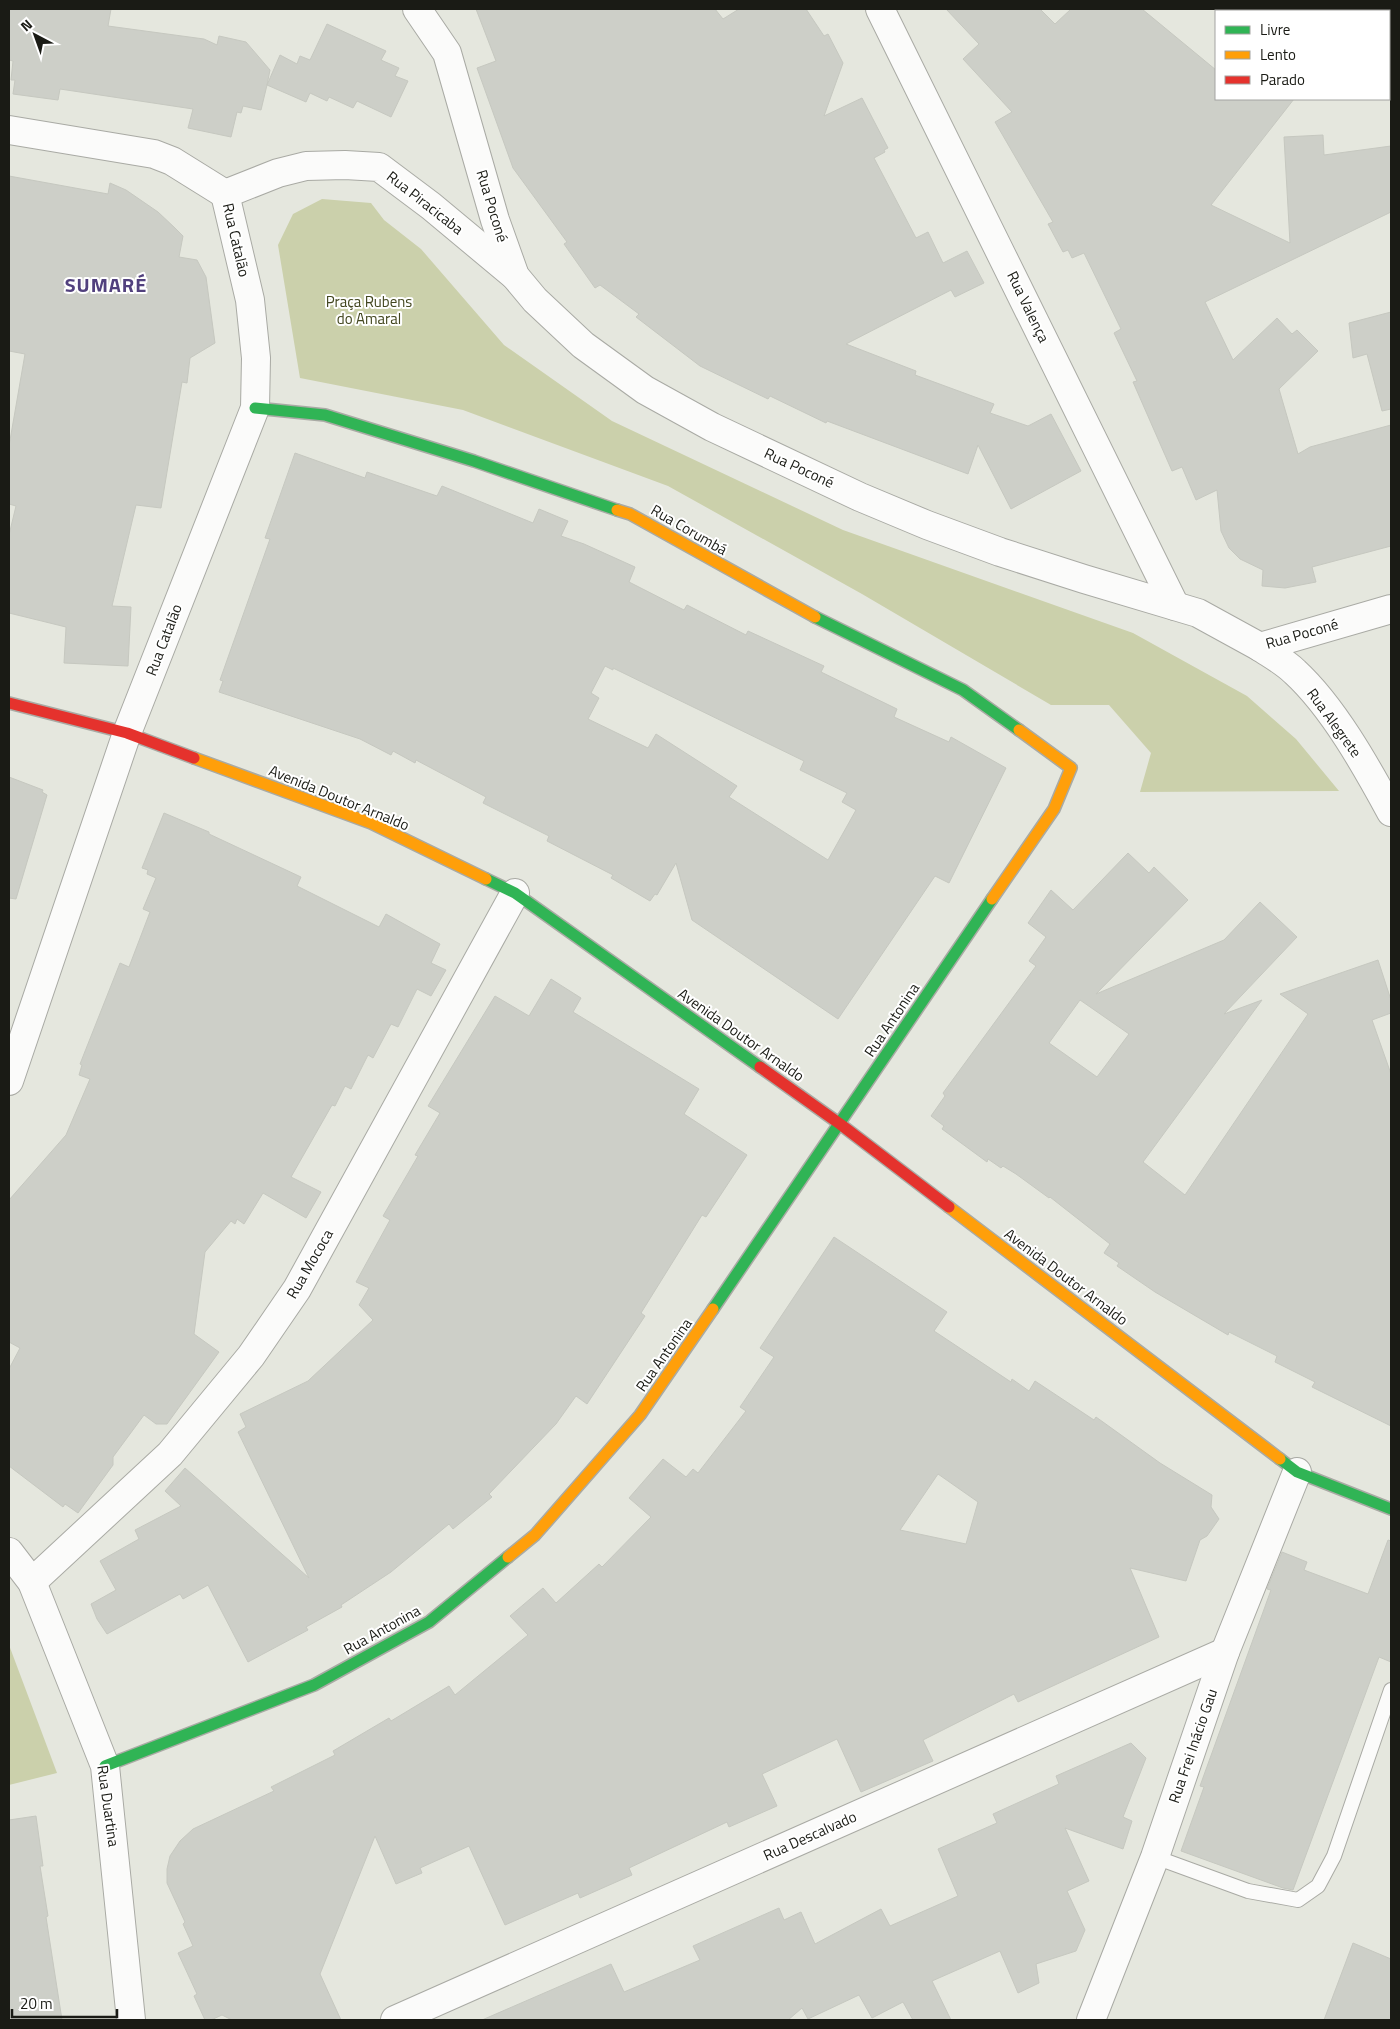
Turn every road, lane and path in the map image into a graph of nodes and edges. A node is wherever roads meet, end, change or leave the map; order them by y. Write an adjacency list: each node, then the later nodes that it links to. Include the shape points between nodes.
1 (417, 9): 5 (street, Rua Poconé, via 447,53 495,220)
2 (880, 9): 7 (street, Rua Valença)
3 (9, 130): 4 (street, via 154,154 172,161)
4 (225, 194): 5 (street, Rua Piracicaba, via 278,173 306,166 379,167); 6 (street, Rua Catalão, via 250,300 256,358)
5 (515, 276): 7 (street, Rua Poconé, via 535,300 584,345 645,390 712,426 860,497 927,525 1074,576)
6 (255, 408): 11 (street, Rua Catalão); 12 (street, Rua Corumbá, via 325,415 630,514 810,615 964,690)
7 (1175, 606): 9 (street, Rua Poconé, via 1198,612)
8 (1391, 609): 9 (street, Rua Poconé)
9 (1260, 647): 13 (street, Rua Alegrete, via 1294,671 1314,692)
10 (9, 703): 11 (street, Avenida Doutor Arnaldo)
11 (127, 733): 14 (street, Avenida Doutor Arnaldo, via 371,823); 15 (street, Rua Catalão)
12 (1071, 768): 16 (street, Rua Antonina, via 1054,809)
13 (1391, 812)
14 (515, 893): 16 (street, Avenida Doutor Arnaldo); 20 (street, Rua Mococa, via 297,1289 251,1356 170,1454)
15 (9, 1081)
16 (840, 1124): 17 (street, Avenida Doutor Arnaldo); 23 (street, Rua Antonina, via 640,1415 535,1535 429,1622 314,1686)
17 (1297, 1472): 18 (street, Avenida Doutor Arnaldo); 21 (street, Rua Frei Inácio Gau)
18 (1391, 1509)
19 (10, 1554): 20 (street, Rua Duartina)
20 (32, 1582): 23 (street, Rua Duartina)
21 (1225, 1652): 24 (street, Rua Frei Inácio Gau); 26 (street, Rua Descalvado)
22 (1391, 1690): 24 (lane, via 1334,1856 1318,1886 1298,1900 1248,1891)
23 (105, 1766): 25 (street, Rua Duartina)
24 (1155, 1857): 27 (street, Rua Frei Inácio Gau)
25 (130, 2020)
26 (395, 2020)
27 (1091, 2020)

